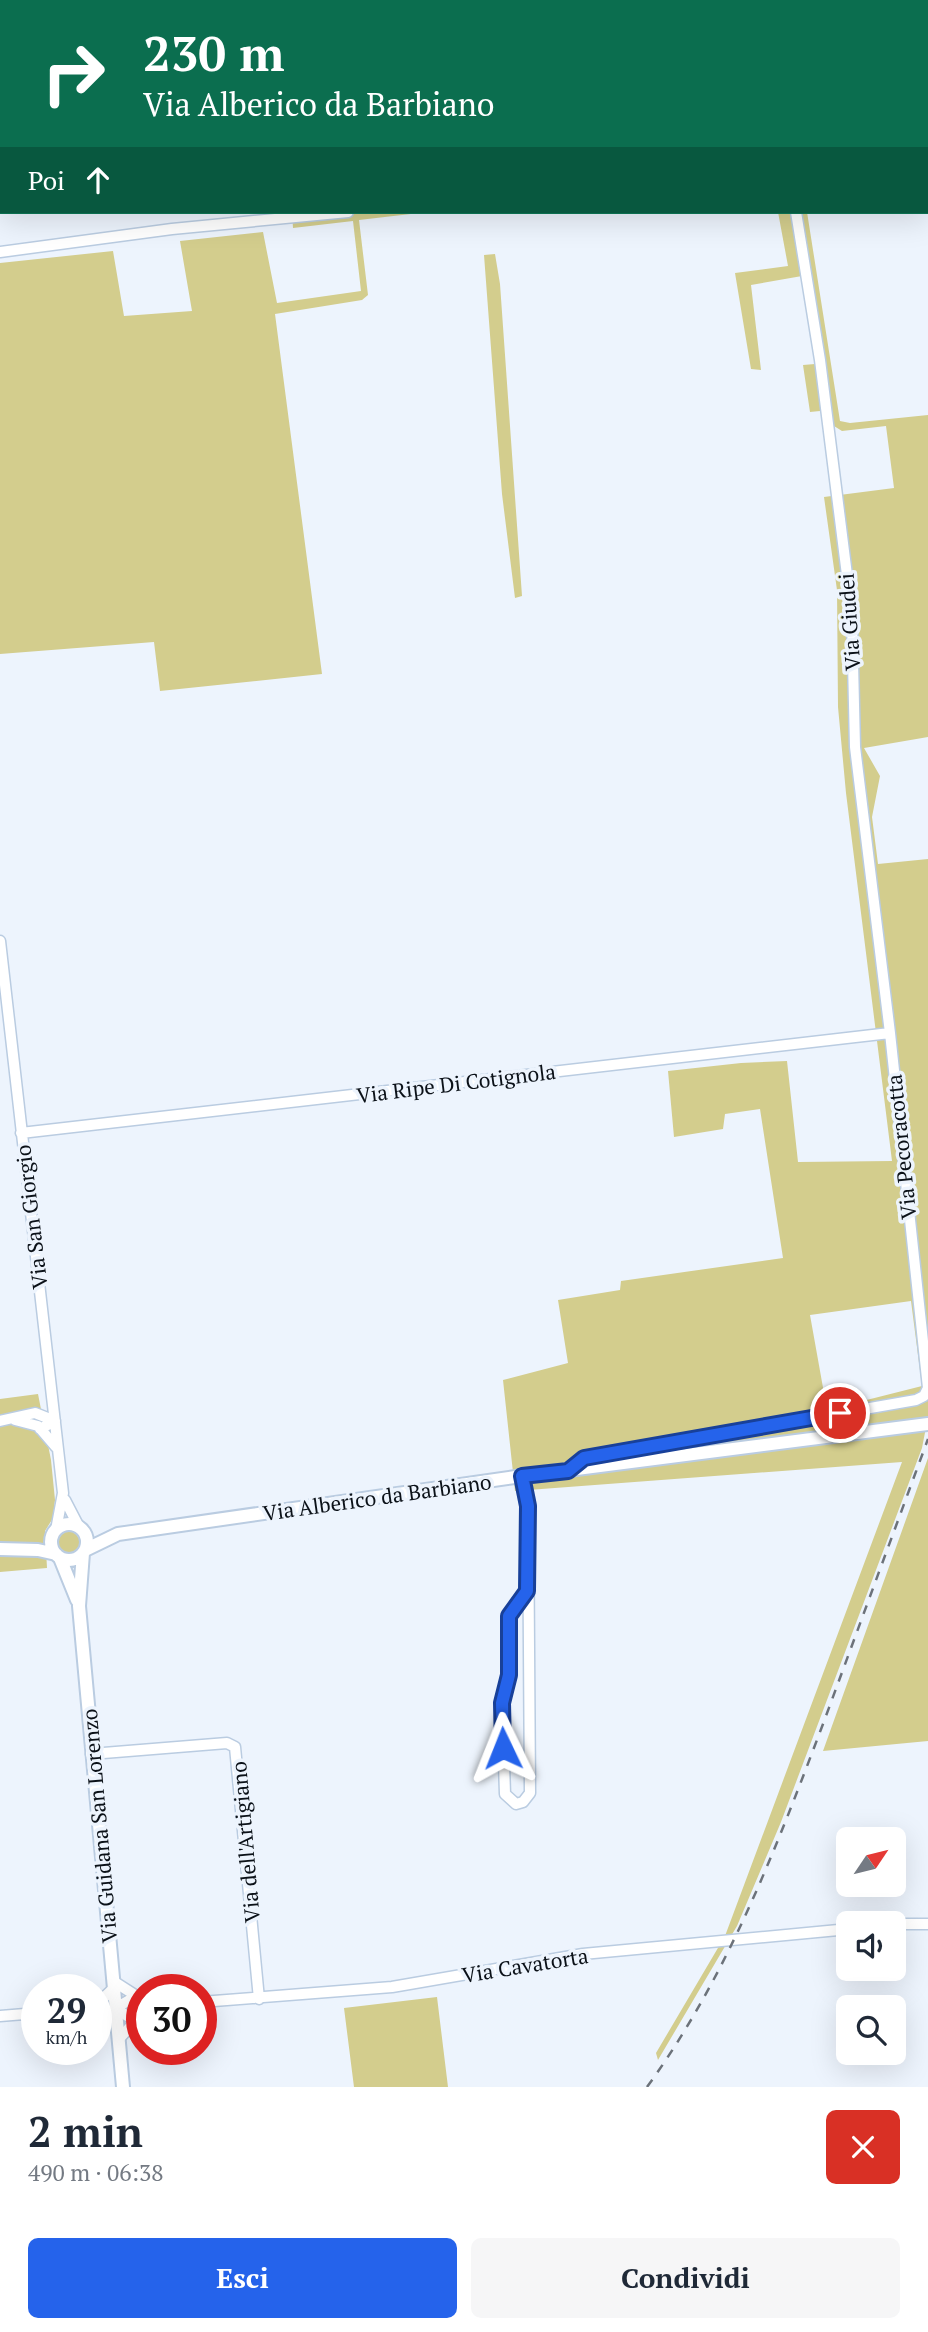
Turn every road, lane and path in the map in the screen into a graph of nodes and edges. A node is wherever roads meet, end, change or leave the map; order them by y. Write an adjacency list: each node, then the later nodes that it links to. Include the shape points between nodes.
1 (300, 214): 3 (street)
2 (796, 214): 5 (street, Via Giudei, via 847,575 855,747)
3 (0, 252)
4 (0, 941): 6 (street, Via San Giorgio)
5 (890, 1032): 6 (street, Via Ripe Di Cotignola); 15 (street, Via Pecoracotta, via 928,1383 924,1396 584,1458)
6 (21, 1133): 7 (street, Via San Giorgio)
7 (52, 1396): 8 (street, via 43,1410); 11 (street, Via San Giorgio)
8 (35, 1413): 9 (street); 11 (street)
9 (11, 1419): 10 (street); 13 (street)
10 (0, 1421)
11 (55, 1421): 13 (street); 14 (street, Via San Giorgio)
12 (926, 1425): 15 (main road, Via Alberico da Barbiano)
13 (40, 1429): 14 (street)
14 (58, 1449): 17 (street, Via San Giorgio)
15 (568, 1471): 16 (main road, Via Alberico da Barbiano)
16 (522, 1476): 20 (main road, Via Alberico da Barbiano); 25 (street, via 528,1506)
17 (63, 1493): 18 (street, Via San Giorgio); 19 (street, Via San Giorgio)
18 (80, 1528): 19 (main road, via 67,1525); 20 (main road, Via Alberico da Barbiano); 23 (main road, via 87,1539)
19 (55, 1533): 21 (main road); 24 (main road, via 52,1545)
20 (118, 1534): 23 (main road, Via Alberico da Barbiano)
21 (15, 1548): 22 (main road); 24 (main road)
22 (0, 1549)
23 (84, 1552): 24 (main road, via 75,1559); 26 (main road)
24 (58, 1556): 26 (main road)
25 (527, 1591): 25 (street, via 509,1616 509,1675 502,1703 505,1794 516,1804 530,1793)
26 (79, 1606): 27 (main road, Via Guidana San Lorenzo)
27 (91, 1754): 31 (main road, Via Guidana San Lorenzo); 33 (street, Via dell'Artigiano, via 229,1743 235,1747)
28 (906, 1924): 29 (street)
29 (928, 1924)
30 (836, 1930): 33 (street, Via Cavatorta, via 583,1954 392,1987)
31 (113, 1985): 32 (street); 38 (main road, Via Guidana San Lorenzo)
32 (126, 1991)
33 (259, 1999): 34 (street, Via Cavatorta)
34 (217, 2001)
35 (126, 2007): 38 (street)
36 (112, 2013): 38 (street)
37 (21, 2014): 39 (street)
38 (116, 2014): 40 (street); 42 (main road, Via Guidana San Lorenzo)
39 (0, 2016)
40 (126, 2016)
41 (126, 2032): 42 (street)
42 (119, 2039): 43 (main road, Via Guidana San Lorenzo)
43 (123, 2087)

